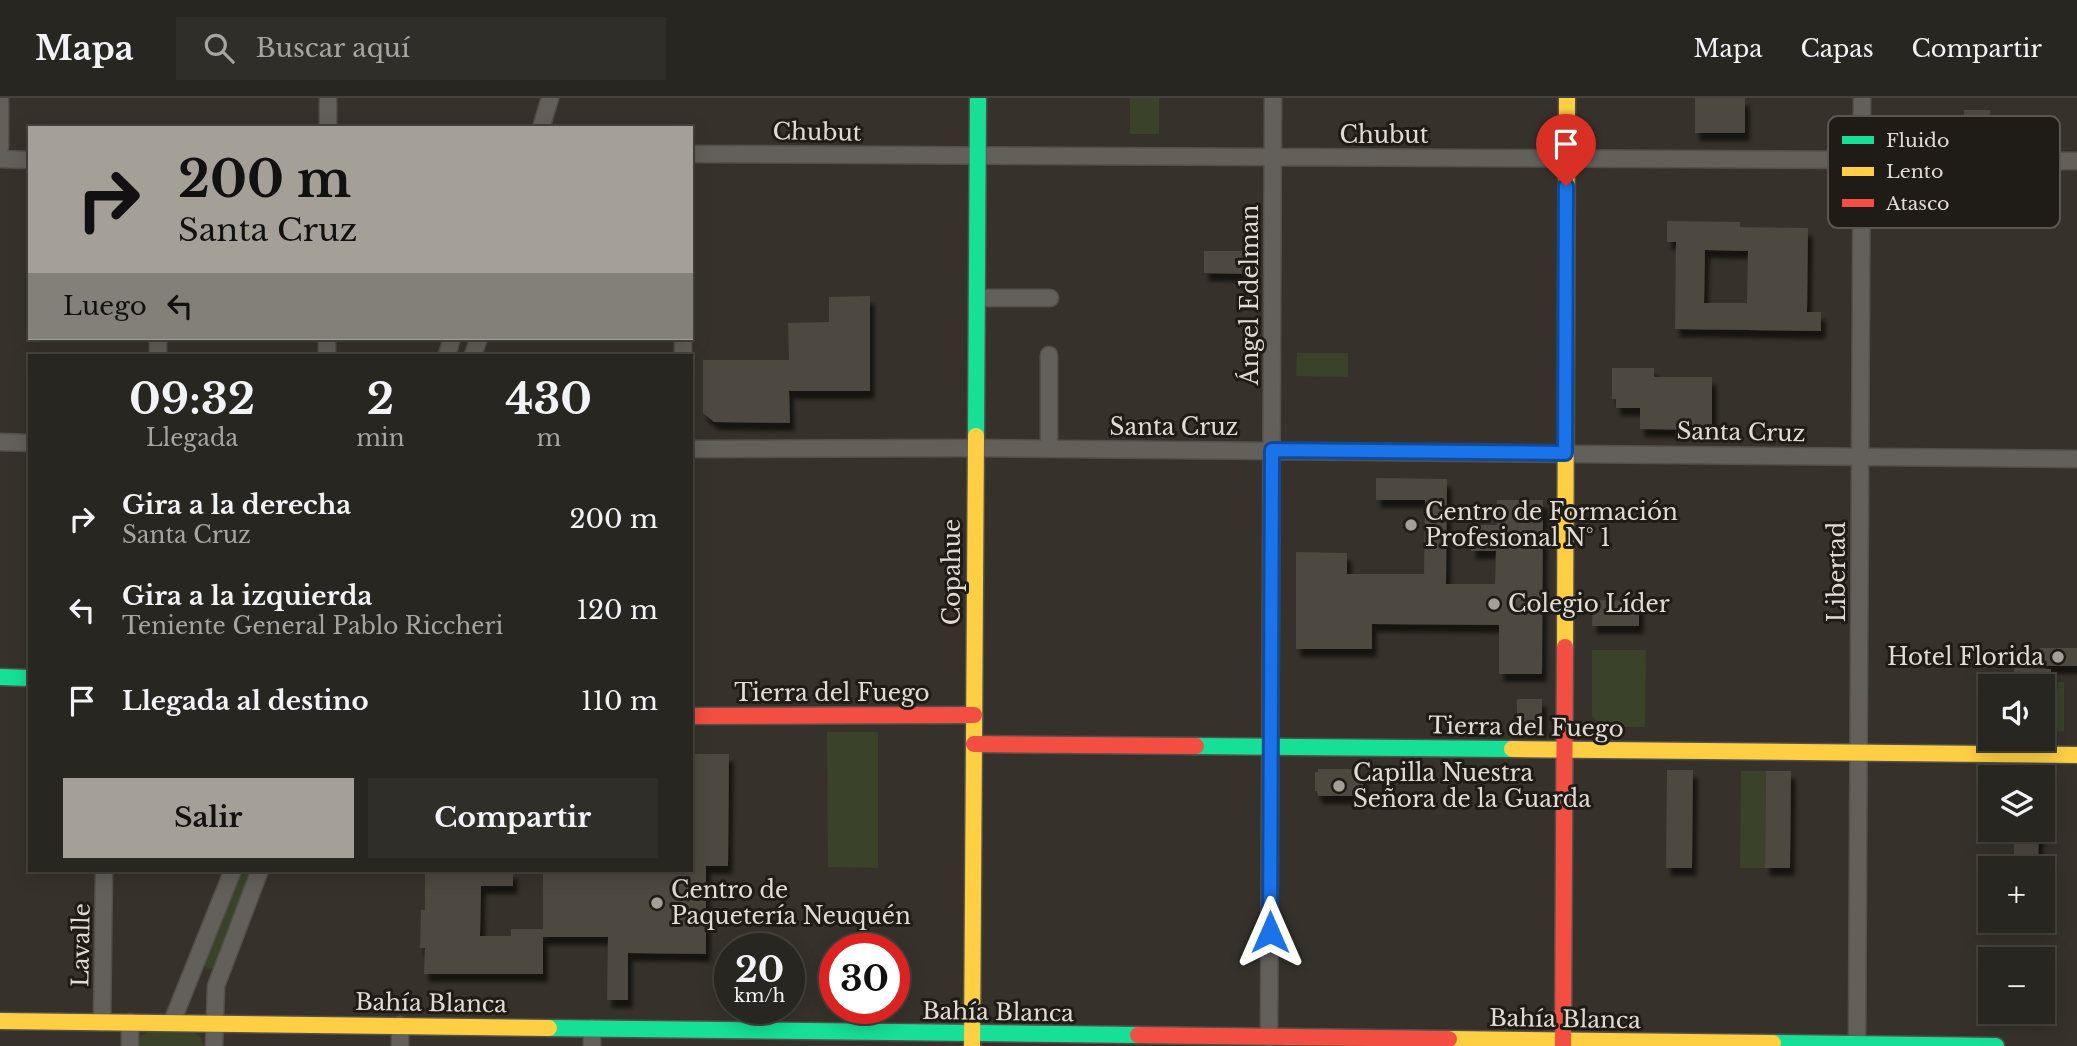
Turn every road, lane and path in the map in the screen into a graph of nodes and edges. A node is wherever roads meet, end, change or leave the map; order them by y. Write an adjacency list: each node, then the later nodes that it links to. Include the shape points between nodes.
1 (0, 98): 11 (street)
2 (328, 98): 9 (street)
3 (551, 98): 10 (street)
4 (978, 98): 13 (street, Copahue)
5 (1273, 98): 14 (street, Ángel Edelman)
6 (1567, 98): 16 (street)
7 (1862, 98): 8 (street, Libertad)
8 (1862, 116)
9 (328, 126)
10 (542, 126)
11 (0, 146)
12 (693, 154): 13 (street, Chubut)
13 (978, 157): 14 (street, Chubut); 20 (street, Copahue)
14 (1273, 157): 16 (street, Chubut); 28 (street, Ángel Edelman)
15 (0, 159): 17 (street)
16 (1566, 159): 18 (street, Chubut); 29 (street)
17 (28, 160)
18 (1828, 160)
19 (1861, 228): 30 (street, Libertad)
20 (977, 298): 21 (street); 25 (street, Copahue)
21 (1050, 299)
22 (1049, 355): 27 (street)
23 (0, 442): 24 (street)
24 (28, 443)
25 (976, 448): 26 (street, Santa Cruz); 27 (street, Santa Cruz); 34 (street, Copahue)
26 (693, 449)
27 (1049, 449): 28 (street, Santa Cruz)
28 (1272, 450): 29 (street, Santa Cruz); 37 (street, Ángel Edelman)
29 (1565, 453): 30 (street, Santa Cruz); 38 (street)
30 (1860, 456): 31 (street, Santa Cruz); 39 (street, Libertad)
31 (2077, 459)
32 (0, 677): 33 (street)
33 (28, 678)
34 (974, 715): 35 (street, Tierra del Fuego); 36 (street, Copahue)
35 (693, 716)
36 (974, 744): 37 (street, Tierra del Fuego); 53 (street, Copahue)
37 (1270, 747): 38 (street, Tierra del Fuego); 51 (street, Ángel Edelman)
38 (1564, 750): 39 (street, Tierra del Fuego); 54 (street)
39 (1859, 753): 40 (street, Tierra del Fuego); 55 (street, Libertad)
40 (2077, 755)
41 (104, 872): 45 (street, Lavalle)
42 (232, 872): 47 (street)
43 (259, 872): 48 (street, via 218,979)
44 (0, 1020): 45 (street, Bahía Blanca)
45 (102, 1022): 46 (street, Bahía Blanca)
46 (130, 1022): 47 (street, Bahía Blanca); 56 (street)
47 (173, 1022): 48 (street, Bahía Blanca)
48 (215, 1023): 49 (street, Bahía Blanca); 57 (street)
49 (400, 1026): 50 (street, Bahía Blanca); 58 (street)
50 (592, 1028): 52 (street, Bahía Blanca); 59 (street)
51 (1269, 1038): 53 (street, Bahía Blanca); 54 (street, Bahía Blanca)
52 (784, 1039): 53 (street, Bahía Blanca)
53 (972, 1040)
54 (1563, 1044): 55 (street, Bahía Blanca)
55 (1857, 1045): 60 (street, Bahía Blanca)
56 (130, 1046)
57 (214, 1046)
58 (400, 1046)
59 (592, 1046)
60 (1996, 1046)

